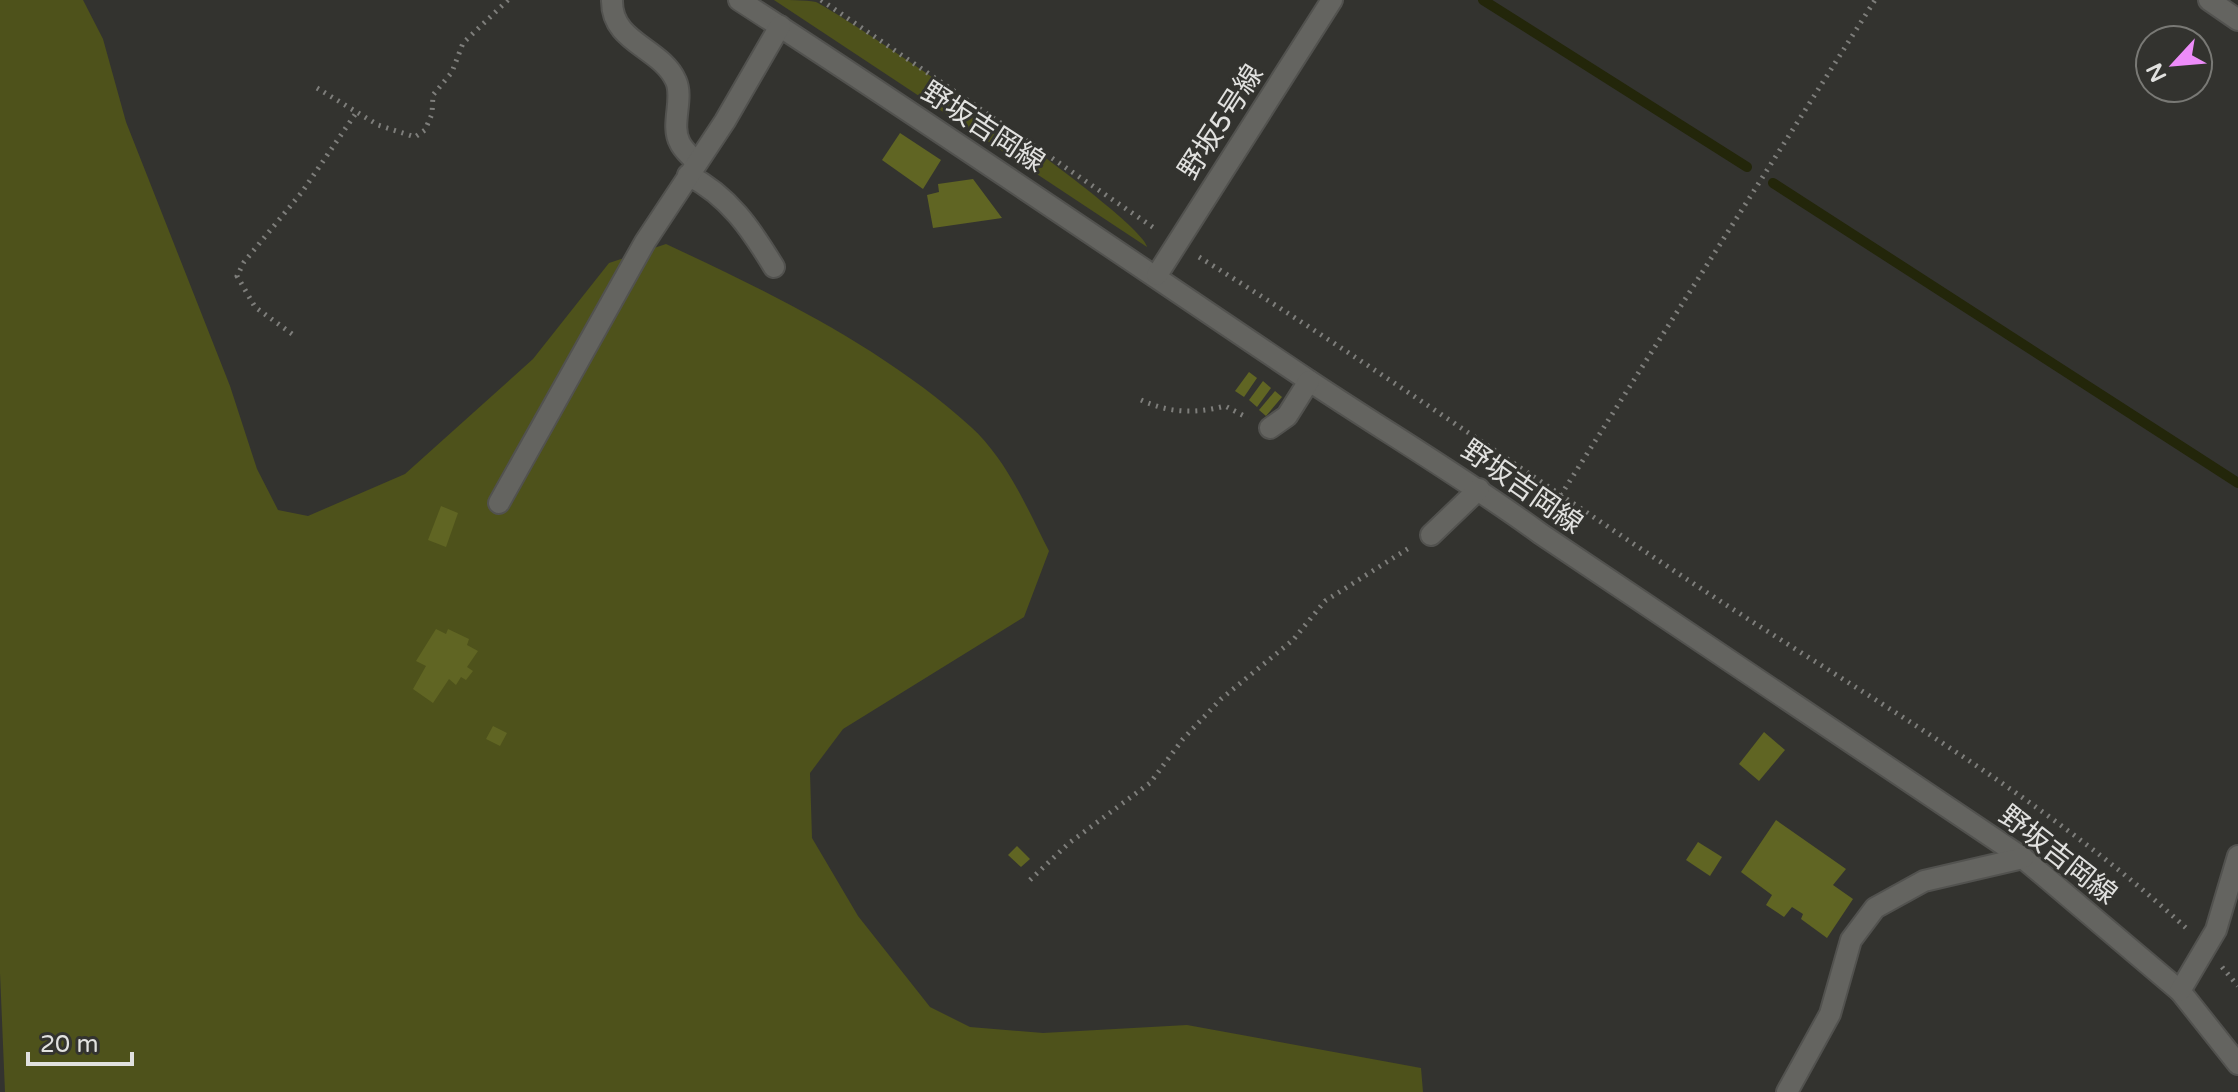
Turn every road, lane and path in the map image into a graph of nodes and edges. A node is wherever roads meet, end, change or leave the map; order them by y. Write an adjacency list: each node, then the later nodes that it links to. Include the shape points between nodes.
1 (508, 0): 11 (path, via 463,43 452,72 433,95 425,130 415,137)
2 (612, 0): 12 (street, via 615,20 627,37 668,68 677,82 677,134)
3 (739, 0): 9 (street, 野坂吉岡線)
4 (821, 0): 13 (path)
5 (1332, 0): 13 (street, 野坂5号線)
6 (1875, 0): 21 (path)
7 (2209, 0): 8 (street)
8 (2238, 20)
9 (780, 26): 12 (street); 15 (street, 野坂吉岡線)
10 (317, 88): 11 (path)
11 (356, 113): 16 (path, via 237,276 255,307)
12 (692, 169): 14 (street, via 745,220); 22 (street, via 645,242)
13 (1177, 244): 15 (street, 野坂5号線); 21 (path, via 1379,371)
14 (774, 267)
15 (1157, 275): 17 (street, 野坂吉岡線)
16 (292, 334)
17 (1309, 381): 19 (street, via 1287,416); 20 (street, 野坂吉岡線)
18 (1141, 400): 19 (path, via 1166,411 1225,406)
19 (1270, 428)
20 (1479, 489): 23 (street, 野坂吉岡線); 24 (street)
21 (1559, 495): 23 (path); 28 (path, via 2019,797 2146,892)
22 (499, 503)
23 (1541, 534): 26 (street, 野坂吉岡線)
24 (1431, 535): 27 (path, via 1325,601 1293,640 1221,699 1150,783 1069,843)
25 (2238, 856): 28 (street)
26 (2023, 858): 30 (street, 野坂吉岡線); 32 (street, via 1924,881 1875,908 1851,940 1830,1014)
27 (1030, 880)
28 (2206, 947): 29 (path); 30 (street)
29 (2238, 986)
30 (2180, 991): 31 (street, 野坂吉岡線)
31 (2238, 1064)
32 (1787, 1092)

